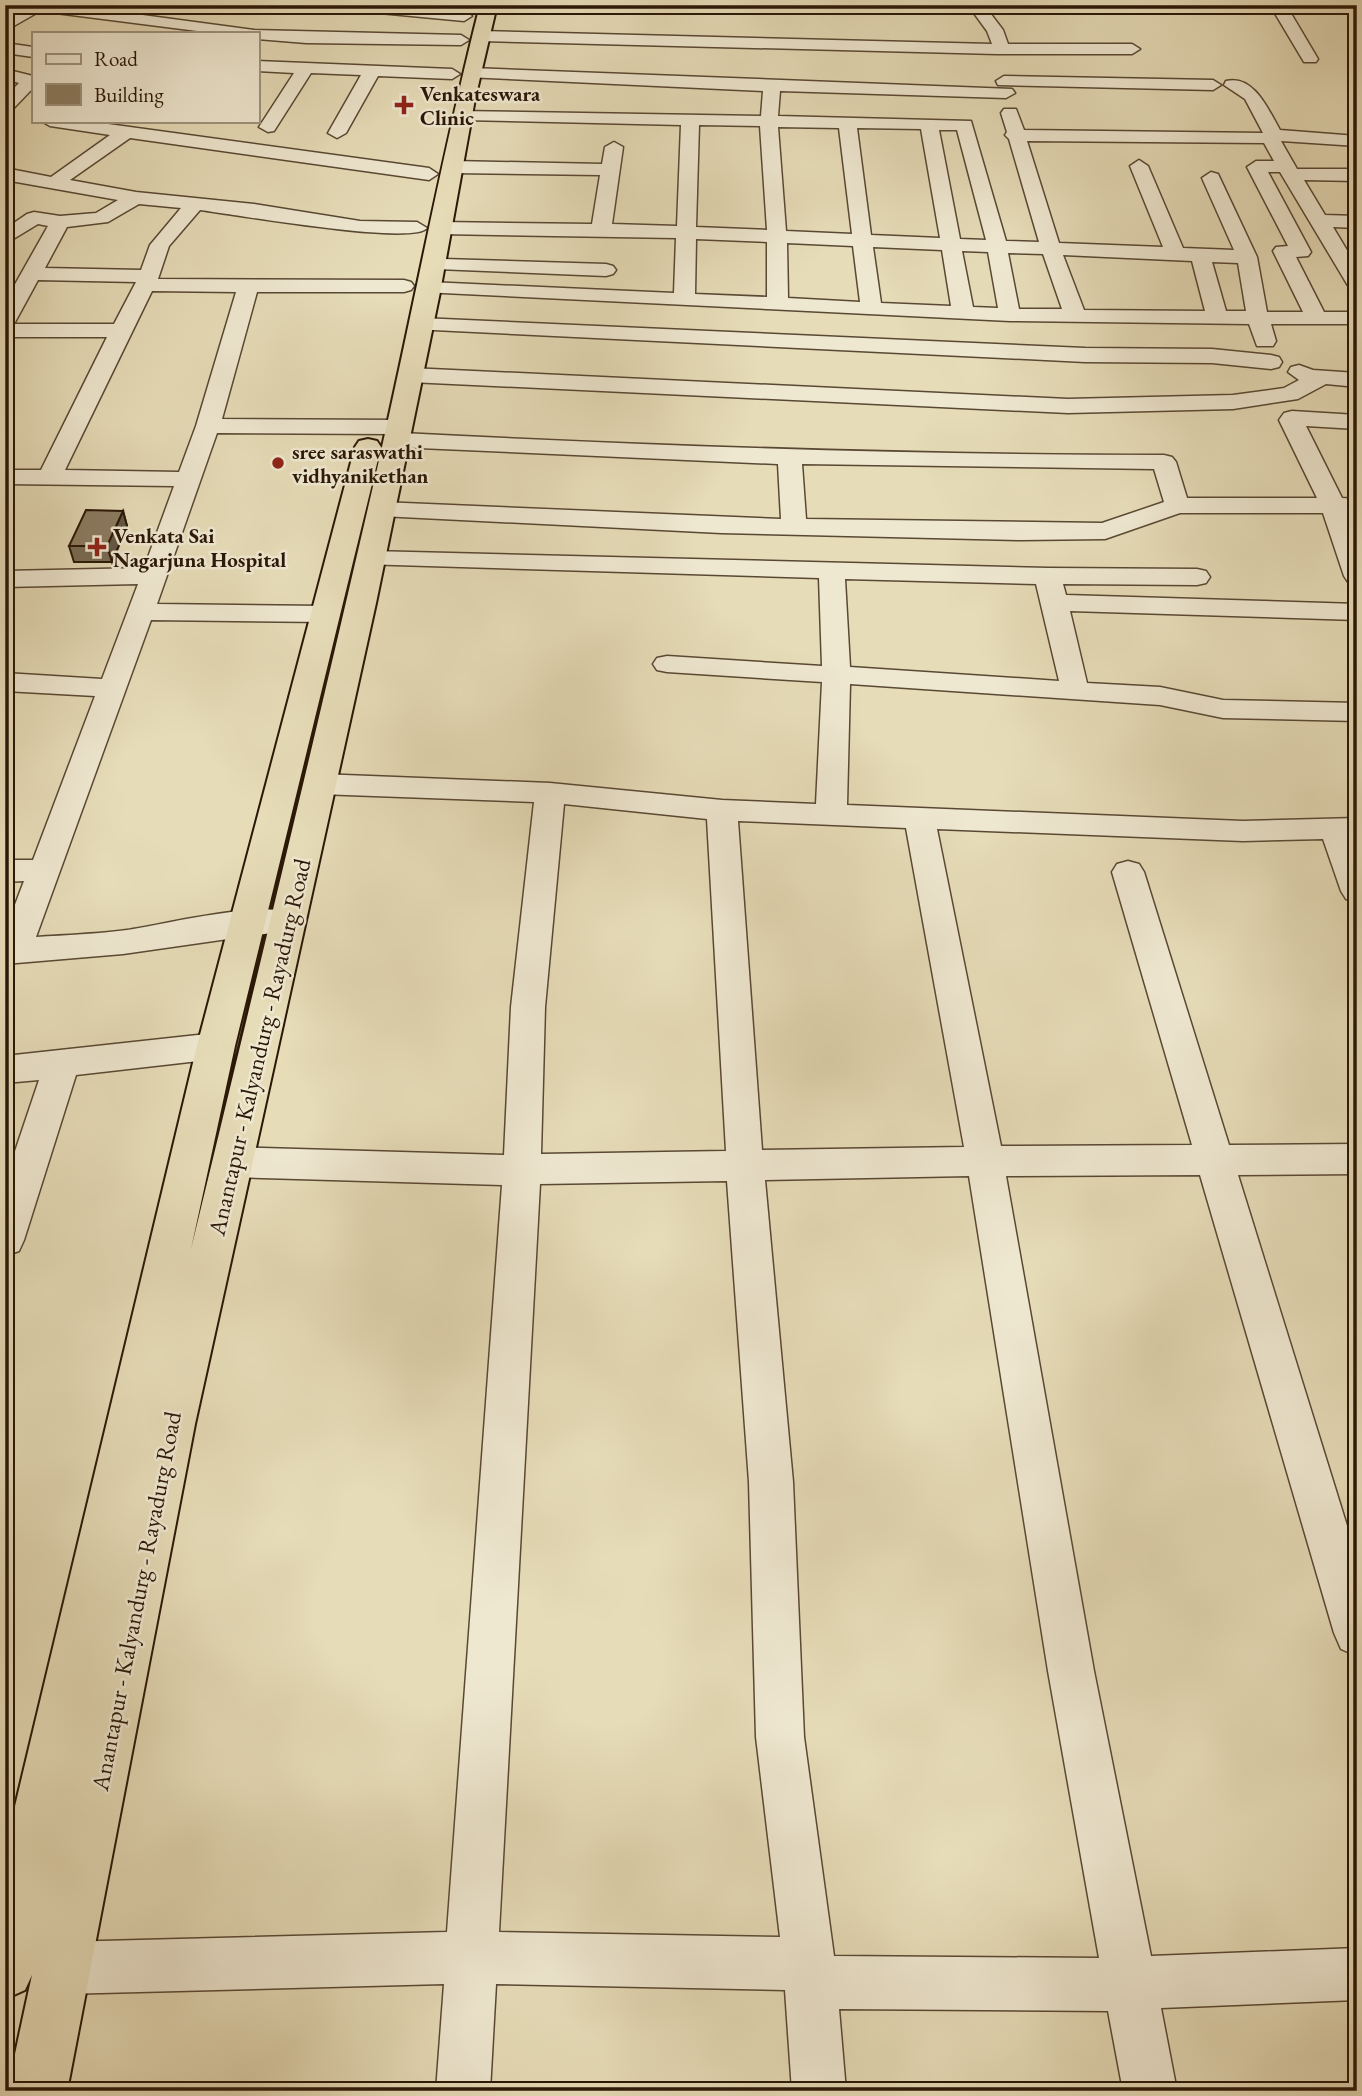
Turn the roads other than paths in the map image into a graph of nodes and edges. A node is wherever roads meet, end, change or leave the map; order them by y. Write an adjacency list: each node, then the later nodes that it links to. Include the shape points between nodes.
1 (348, 5): 8 (street)
2 (976, 5): 10 (street, via 995,30)
3 (1278, 5): 14 (street)
4 (38, 6): 5 (street); 6 (street)
5 (6, 26)
6 (240, 32)
7 (259, 34): 8 (street)
8 (470, 38): 10 (street); 15 (street); 18 (street); 24 (street); 27 (highway, Anantapur - Kalyandurg - Rayadurg Road); 46 (highway, Anantapur - Kalyandurg - Rayadurg Road)
9 (5, 48): 13 (street)
10 (1000, 49): 11 (street); 20 (street)
11 (1097, 49): 12 (street); 21 (street)
12 (1132, 49)
13 (32, 52)
14 (1310, 59)
15 (612, 60)
16 (259, 66): 17 (street)
17 (305, 69): 18 (street); 36 (street)
18 (372, 71): 39 (street)
19 (5, 75): 25 (street, via 31,81)
20 (1000, 79): 21 (street); 24 (street); 37 (street)
21 (1112, 83): 22 (street); 40 (street)
22 (1213, 85)
23 (1232, 85): 41 (street, via 1252,96)
24 (772, 86): 32 (street)
25 (5, 107)
26 (5, 114): 28 (street)
27 (463, 115): 29 (street); 46 (highway, Anantapur - Kalyandurg - Rayadurg Road)
28 (24, 117)
29 (617, 119): 30 (street); 44 (street)
30 (690, 121): 32 (street); 60 (street)
31 (65, 122): 38 (street)
32 (769, 122): 33 (street); 61 (street)
33 (847, 123): 34 (street); 63 (street)
34 (929, 124): 35 (street); 64 (street)
35 (965, 125): 37 (street); 65 (street)
36 (268, 127)
37 (1004, 127): 40 (street); 66 (street)
38 (126, 132): 46 (street); 50 (street)
39 (337, 133)
40 (1140, 137): 41 (street)
41 (1272, 137): 42 (street); 45 (street)
42 (1357, 141)
43 (1139, 166): 69 (street)
44 (611, 170): 46 (street); 59 (street)
45 (1289, 170): 48 (street); 56 (street); 67 (street, via 1256,167)
46 (441, 171): 58 (highway, Anantapur - Kalyandurg - Rayadurg Road)
47 (5, 174): 50 (street)
48 (1357, 174)
49 (1210, 178): 71 (street)
50 (54, 183): 51 (street)
51 (136, 198): 52 (street); 55 (street, via 101,218)
52 (194, 204): 58 (street, via 360,227); 74 (street, via 160,245)
53 (5, 213): 54 (street)
54 (34, 218): 55 (street); 62 (street)
55 (60, 222): 73 (street)
56 (1319, 222): 57 (street); 68 (street)
57 (1357, 222)
58 (429, 228): 59 (street); 77 (highway, Anantapur - Kalyandurg - Rayadurg Road)
59 (605, 230): 60 (street); 72 (street)
60 (688, 233): 61 (street); 79 (street)
61 (778, 237): 63 (street); 80 (street)
62 (5, 238)
63 (863, 241): 64 (street); 81 (street)
64 (950, 244): 65 (street); 82 (street)
65 (997, 245): 66 (street); 83 (street)
66 (1050, 247): 69 (street); 84 (street)
67 (1292, 251): 68 (street); 71 (street); 87 (street)
68 (1338, 252): 75 (street)
69 (1175, 253): 70 (street)
70 (1200, 254): 71 (street); 85 (street)
71 (1245, 254): 86 (street)
72 (606, 270): 77 (street); 78 (street)
73 (31, 274): 74 (street); 89 (street)
74 (147, 280): 76 (street); 90 (street)
75 (1357, 284)
76 (248, 286): 77 (street); 101 (street)
77 (422, 291): 78 (street); 92 (street); 94 (highway, Anantapur - Kalyandurg - Rayadurg Road); 102 (highway, Anantapur - Kalyandurg - Rayadurg Road)
78 (604, 297): 79 (street)
79 (684, 300): 80 (street)
80 (778, 304): 81 (street)
81 (871, 307): 82 (street)
82 (968, 312): 83 (street); 92 (street)
83 (1010, 315): 84 (street)
84 (1076, 316): 85 (street)
85 (1217, 317): 86 (street)
86 (1258, 318): 87 (street); 93 (street)
87 (1317, 318): 88 (street)
88 (1357, 318)
89 (5, 322)
90 (122, 330): 91 (street); 105 (street)
91 (5, 331)
92 (979, 349): 93 (street); 97 (street)
93 (1271, 362): 95 (street)
94 (410, 375): 97 (street); 102 (highway, Anantapur - Kalyandurg - Rayadurg Road)
95 (1322, 377): 96 (street); 98 (street, via 1290,394 1233,402)
96 (1357, 380)
97 (992, 403): 98 (street)
98 (1094, 406): 99 (street, via 1107,419)
99 (1292, 418): 100 (street); 107 (street)
100 (1357, 422)
101 (208, 426): 102 (street); 106 (street)
102 (389, 431): 103 (street); 109 (highway, Anantapur - Kalyandurg - Rayadurg Road); 121 (highway, Anantapur - Kalyandurg - Rayadurg Road)
103 (790, 457): 108 (street, via 1164,462); 110 (street)
104 (5, 477): 105 (street)
105 (49, 478): 106 (street)
106 (189, 480): 113 (street)
107 (1345, 505): 108 (street); 115 (street)
108 (1177, 506): 110 (street, via 1105,531)
109 (382, 509): 110 (street); 111 (highway, Anantapur - Kalyandurg - Rayadurg Road)
110 (794, 527)
111 (371, 559): 112 (street); 128 (highway, Anantapur - Kalyandurg - Rayadurg Road)
112 (832, 571): 114 (street); 123 (street)
113 (154, 576): 117 (street); 119 (street)
114 (1048, 576): 116 (street); 118 (street)
115 (1357, 576)
116 (1197, 577)
117 (5, 579)
118 (1054, 603): 120 (street); 126 (street)
119 (141, 612): 121 (street); 125 (street)
120 (1357, 612)
121 (326, 614): 139 (highway, Anantapur - Kalyandurg - Rayadurg Road)
122 (667, 664): 123 (street)
123 (836, 674): 126 (street); 131 (street)
124 (5, 682): 125 (street)
125 (113, 688): 134 (street)
126 (1074, 690): 127 (street, via 1160,696 1223,709)
127 (1357, 712)
128 (319, 785): 129 (street); 138 (highway, Anantapur - Kalyandurg - Rayadurg Road)
129 (550, 793): 130 (street); 149 (street, via 528,1007)
130 (722, 810): 131 (street); 148 (street)
131 (831, 813): 132 (street)
132 (920, 818): 133 (street, via 1242,831); 146 (street)
133 (1346, 828): 137 (street)
134 (45, 870): 135 (street); 140 (street)
135 (5, 871)
136 (1128, 872): 145 (street)
137 (1357, 891)
138 (288, 921): 139 (street); 147 (highway, Anantapur - Kalyandurg - Rayadurg Road)
139 (246, 923): 140 (street, via 123,942); 141 (highway, Anantapur - Kalyandurg - Rayadurg Road)
140 (10, 951)
141 (216, 1046): 142 (street); 152 (highway, Anantapur - Kalyandurg - Rayadurg Road)
142 (62, 1064): 143 (street); 150 (street)
143 (5, 1070)
144 (1357, 1159): 145 (street)
145 (1214, 1160): 146 (street); 151 (street)
146 (985, 1161): 148 (street); 158 (street)
147 (232, 1162): 149 (street); 154 (highway, Anantapur - Kalyandurg - Rayadurg Road, via 172,1424)
148 (745, 1166): 149 (street); 156 (street, via 771,1482 780,1737)
149 (522, 1170): 153 (street)
150 (5, 1240)
151 (1357, 1633)
152 (16, 1883): 155 (highway, Anantapur - Kalyandurg - Rayadurg Road)
153 (471, 1956): 154 (street); 156 (street); 160 (street)
154 (62, 1968): 159 (highway, Anantapur - Kalyandurg - Rayadurg Road)
155 (5, 1970)
156 (810, 1973): 158 (street, via 1065,1986); 161 (street)
157 (1357, 1974): 158 (street)
158 (1130, 1984): 162 (street)
159 (37, 2091)
160 (463, 2091)
161 (820, 2091)
162 (1150, 2091)

